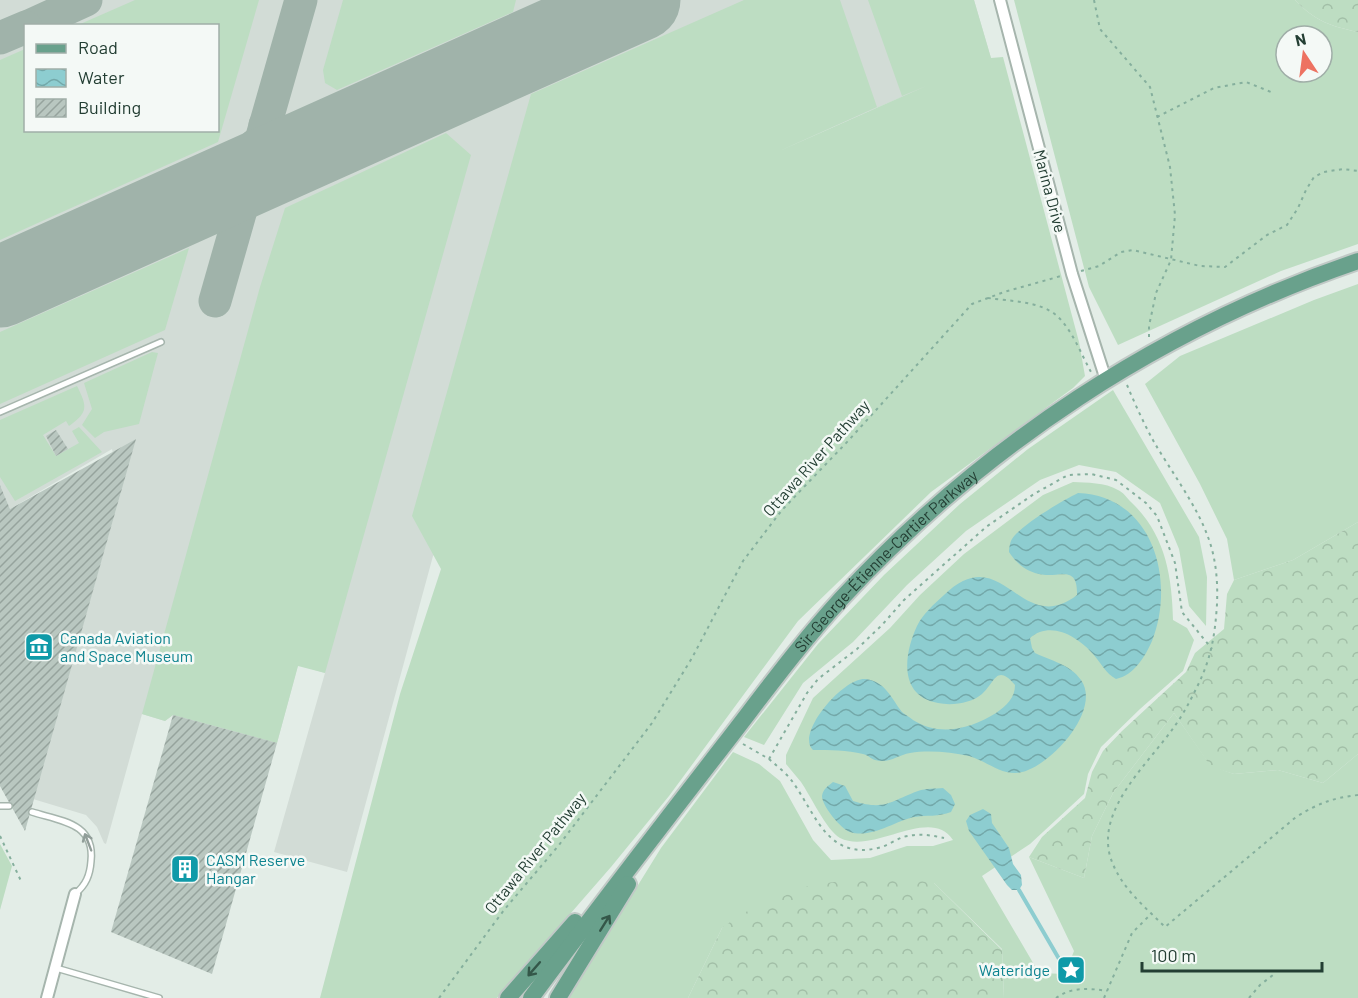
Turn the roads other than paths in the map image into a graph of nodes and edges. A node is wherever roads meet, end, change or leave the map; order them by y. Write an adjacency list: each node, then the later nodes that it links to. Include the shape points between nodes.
1 (1000, 0): 4 (street, Marina Drive)
2 (1358, 261): 4 (main road, Sir-George-Étienne-Cartier Parkway, via 1227,315)
3 (161, 342): 5 (lane)
4 (1102, 383): 9 (main road, Sir-George-Étienne-Cartier Parkway, via 1014,443 921,519 841,600)
5 (0, 412)
6 (0, 806): 7 (lane)
7 (9, 806)
8 (32, 812): 10 (lane, one-way to 8, via 90,870 92,851 88,838 78,827)
9 (670, 814): 14 (main road, one-way to 14); 15 (main road, Sir-George-Étienne-Cartier Parkway); 16 (main road, one-way to 9)
10 (75, 894): 11 (street)
11 (56, 968): 12 (street); 13 (lane)
12 (47, 998)
13 (159, 998)
14 (508, 998)
15 (531, 998)
16 (558, 998)

